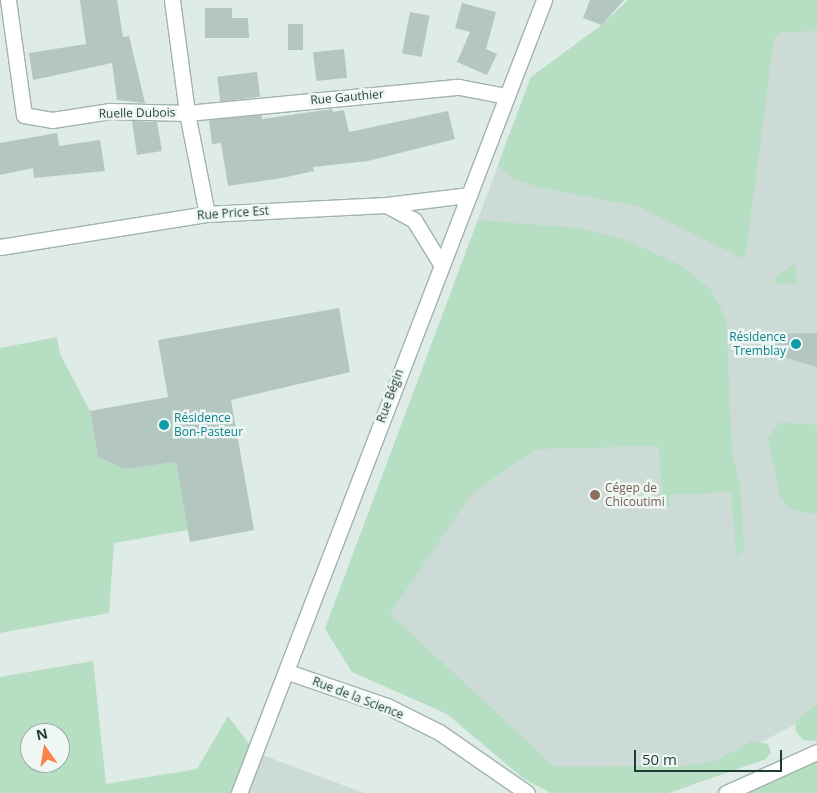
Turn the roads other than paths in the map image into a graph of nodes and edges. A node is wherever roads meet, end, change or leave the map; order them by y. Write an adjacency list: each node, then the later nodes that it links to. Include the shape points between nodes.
1 (8, 0): 5 (street, Ruelle Dubois, via 24,115 52,120 110,112)
2 (172, 0): 5 (street)
3 (544, 0): 4 (street, Rue Bégin)
4 (506, 96): 5 (street, Rue Gauthier, via 459,87); 6 (street, Rue Bégin)
5 (187, 112): 8 (street)
6 (469, 195): 7 (street, Rue Price Est); 10 (street, Rue Bégin)
7 (386, 205): 8 (street, Rue Price Est); 10 (street, via 414,220)
8 (207, 214): 9 (street, Rue Price Est)
9 (0, 247)
10 (441, 264): 11 (street, Rue Bégin)
11 (288, 672): 13 (street, Rue Bégin); 14 (street, Rue de la Science, via 387,706 439,732)
12 (817, 752): 15 (street)
13 (239, 793)
14 (527, 793)
15 (726, 793)

